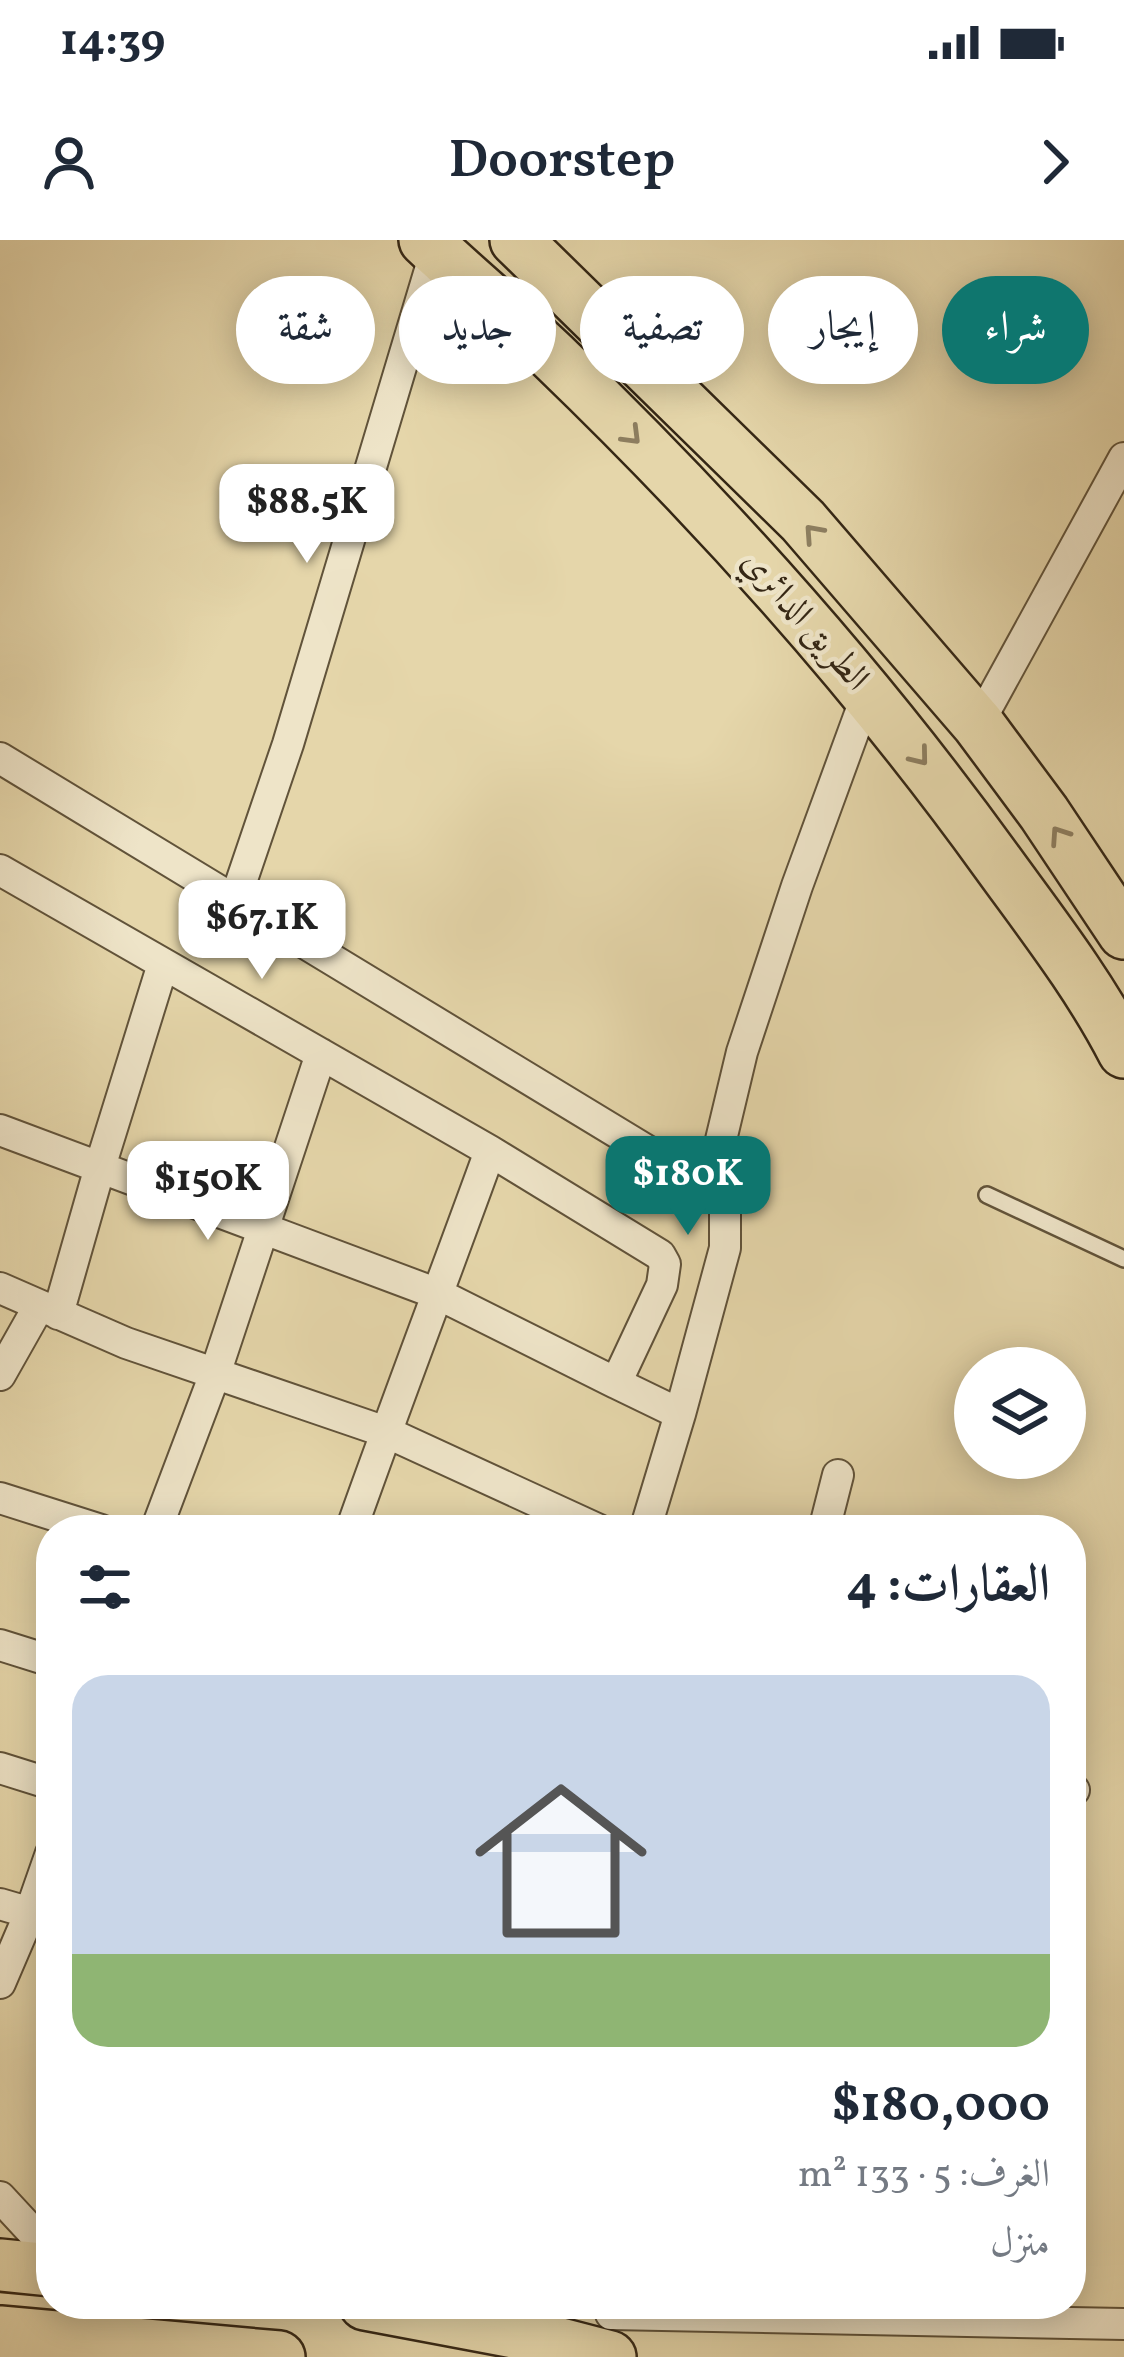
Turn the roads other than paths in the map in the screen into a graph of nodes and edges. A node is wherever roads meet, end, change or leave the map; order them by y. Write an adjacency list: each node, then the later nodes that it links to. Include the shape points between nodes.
1 (516, 240): 5 (main road, الطريق الدائري, one-way to 1, via 803,520)
2 (430, 245): 4 (main road, الطريق الدائري, one-way to 4, via 658,463); 8 (street, via 289,744)
3 (1124, 458): 5 (street)
4 (868, 692): 11 (main road, الطريق الدائري, one-way to 11, via 1066,955); 17 (street, via 742,1052 720,1144)
5 (978, 724): 9 (main road, الطريق الدائري, one-way to 5)
6 (0, 758): 8 (street)
7 (0, 870): 10 (street)
8 (235, 900): 17 (street)
9 (1124, 932)
10 (164, 964): 12 (street); 15 (street)
11 (1124, 1052)
12 (321, 1054): 14 (street); 18 (street)
13 (0, 1130): 15 (street)
14 (490, 1151): 21 (street); 25 (street, via 665,1264)
15 (100, 1167): 18 (street); 22 (street)
16 (987, 1195): 19 (lane)
17 (725, 1198): 26 (street, via 725,1248)
18 (263, 1228): 21 (street); 23 (street)
19 (1124, 1259)
20 (0, 1288): 22 (street)
21 (438, 1294): 25 (street); 27 (street)
22 (49, 1310): 23 (street); 24 (street)
23 (215, 1373): 27 (street); 31 (street)
24 (0, 1375)
25 (616, 1383): 26 (street)
26 (680, 1414): 34 (street)
27 (386, 1432): 32 (street); 33 (street)
28 (838, 1475): 35 (street)
29 (0, 1498): 30 (street)
30 (54, 1515)
31 (162, 1515)
32 (356, 1515)
33 (566, 1515)
34 (649, 1515)
35 (828, 1515)
36 (0, 1645): 37 (street)
37 (36, 1656)
38 (0, 1768): 39 (street)
39 (36, 1779)
40 (27, 1912): 41 (street)
41 (0, 1983)
42 (0, 2197): 43 (street)
43 (36, 2236)
44 (0, 2265): 45 (main road)
45 (36, 2269)
46 (446, 2319): 49 (main road)
47 (1124, 2324): 49 (street)
48 (0, 2332): 50 (main road)
49 (607, 2337)
50 (208, 2355): 51 (main road)
51 (279, 2357)

